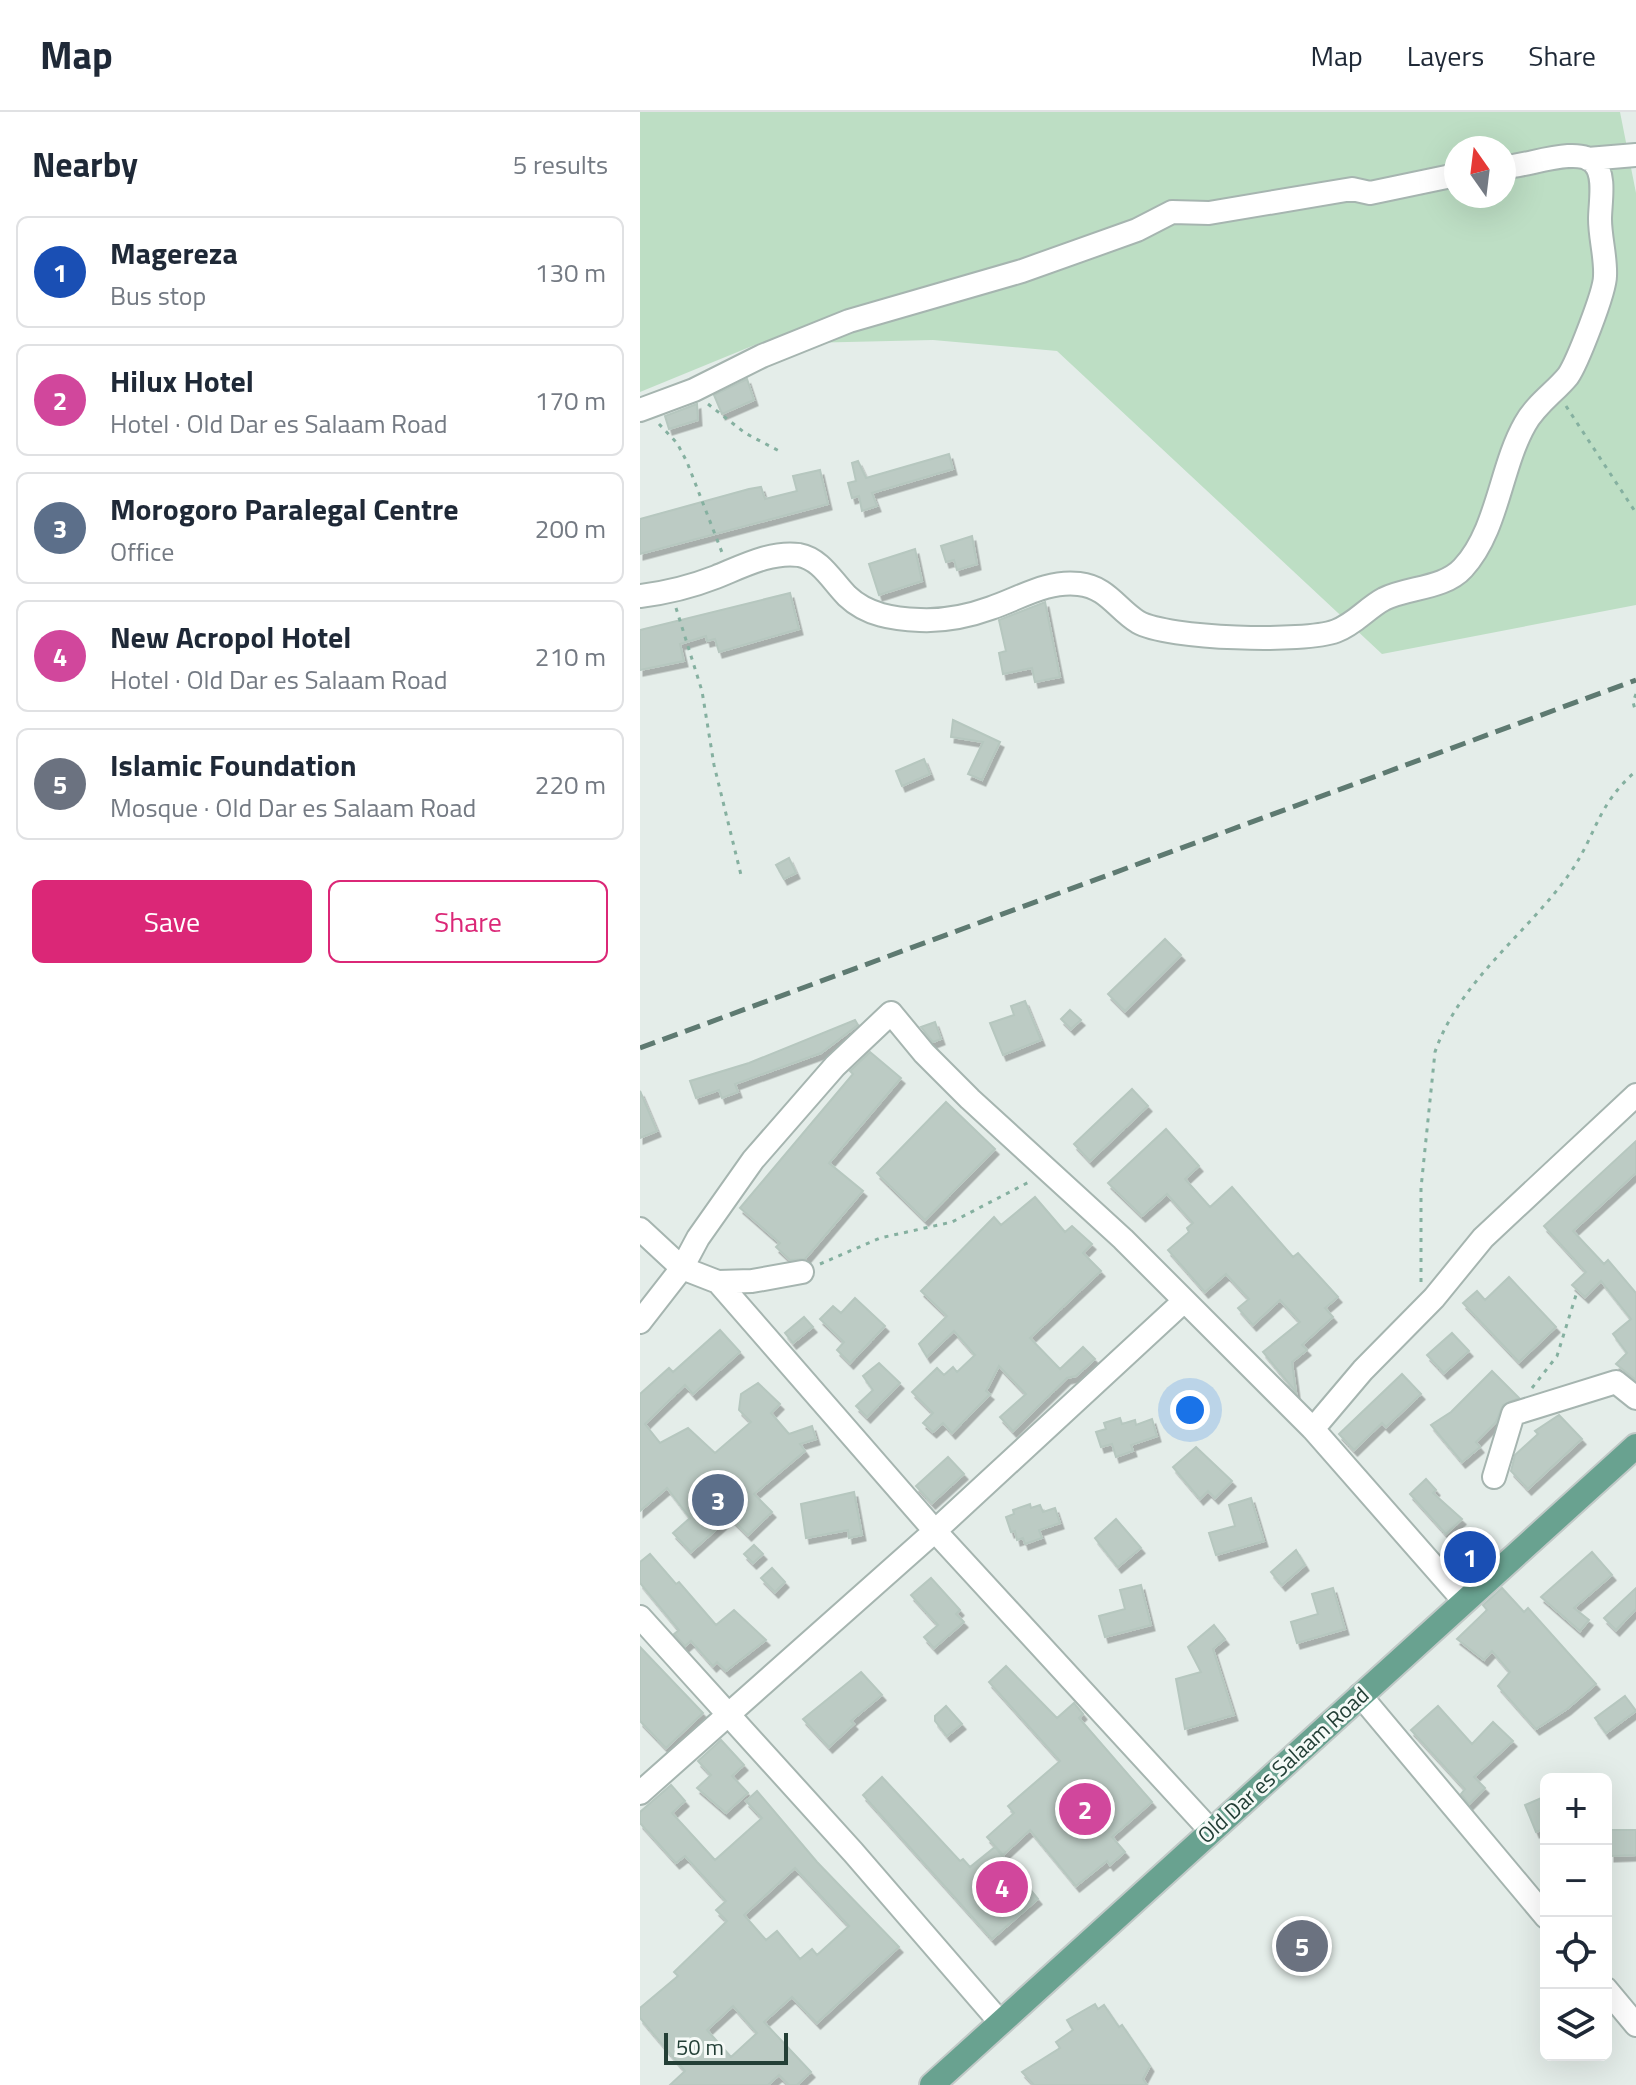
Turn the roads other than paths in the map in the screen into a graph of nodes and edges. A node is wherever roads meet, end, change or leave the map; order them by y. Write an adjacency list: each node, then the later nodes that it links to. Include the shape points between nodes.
1 (1636, 155): 2 (street)
2 (1588, 159): 3 (street, via 1564,156); 6 (street, via 1601,180 1605,284 1599,306 1568,375 1525,422 1478,549 1461,571 1388,597 1338,630 1305,639 1166,630 1139,623 1096,588 1055,583 987,610 923,620 885,617 867,611 820,565 795,555 766,558)
3 (1516, 165)
4 (1444, 178): 5 (street, via 1370,193 1352,189 1195,214 1172,212 1022,271 849,321)
5 (647, 408)
6 (640, 596)
7 (1636, 1095): 15 (street, via 1483,1238)
8 (640, 1229): 9 (street)
9 (682, 1268): 11 (street); 12 (street, via 767,1144 835,1066 891,1013 924,1053); 13 (street)
10 (802, 1272): 11 (street)
11 (718, 1282): 18 (street)
12 (1183, 1302): 15 (street); 18 (street)
13 (640, 1322)
14 (1636, 1398): 17 (street, via 1616,1382 1513,1414)
15 (1313, 1429): 19 (street)
16 (1636, 1446): 19 (main road, Old Dar es Salaam Road)
17 (1494, 1477)
18 (935, 1531): 22 (street); 24 (street)
19 (1464, 1601): 21 (main road, Old Dar es Salaam Road)
20 (640, 1617): 22 (street)
21 (1360, 1695): 24 (main road, Old Dar es Salaam Road); 25 (street)
22 (729, 1713): 23 (street); 27 (street)
23 (640, 1793)
24 (1210, 1830): 27 (main road, Old Dar es Salaam Road)
25 (1540, 1910)
26 (1612, 1996): 28 (street)
27 (1000, 2022): 29 (main road, Old Dar es Salaam Road)
28 (1636, 2025)
29 (932, 2085)

